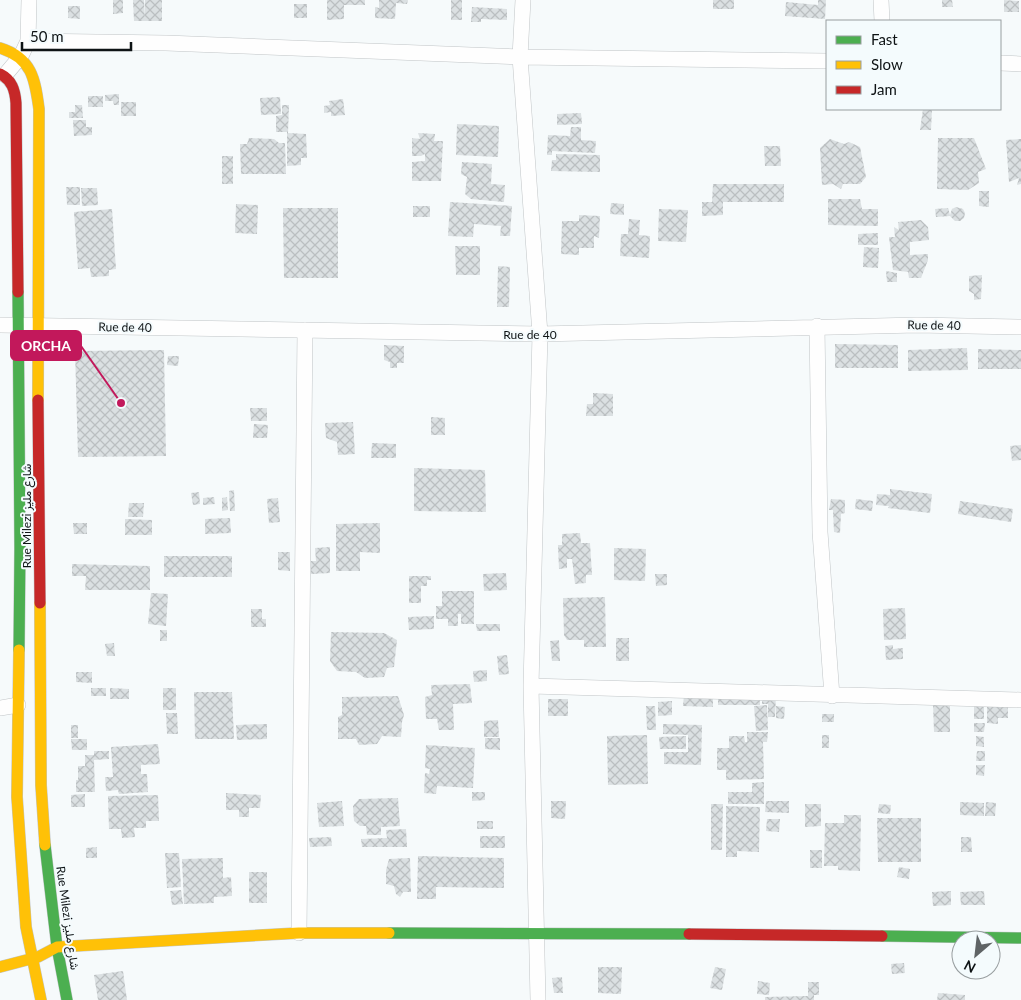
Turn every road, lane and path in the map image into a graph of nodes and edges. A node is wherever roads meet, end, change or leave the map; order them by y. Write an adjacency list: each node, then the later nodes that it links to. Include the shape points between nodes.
1 (28, 0): 5 (street)
2 (523, 0): 8 (street)
3 (881, 0): 4 (street)
4 (882, 20)
5 (28, 42): 7 (street); 8 (street, via 166,42)
6 (0, 48): 7 (street)
7 (21, 56): 12 (street); 15 (street, Rue Milezi شارع مليز, via 35,83 39,109)
8 (520, 58): 9 (street); 19 (street)
9 (826, 61)
10 (1001, 64): 11 (street)
11 (1021, 64)
12 (2, 74): 14 (street, Rue Milezi شارع مليز, via 13,83 17,125)
13 (0, 325): 14 (street, Rue de 40)
14 (18, 325): 15 (street, Rue de 40); 23 (street, Rue Milezi شارع مليز)
15 (38, 326): 18 (street, Rue de 40); 28 (street, Rue Milezi شارع مليز, via 41,785)
16 (817, 326): 17 (street, Rue de 40); 19 (street, Rue de 40); 21 (street, via 820,532)
17 (1021, 327)
18 (305, 330): 19 (street, Rue de 40); 26 (street)
19 (540, 334): 20 (street)
20 (531, 686): 21 (street); 25 (street)
21 (832, 696): 22 (street)
22 (1021, 700)
23 (18, 704): 24 (street); 29 (street, Rue Milezi شارع مليز, via 20,861)
24 (0, 708)
25 (536, 932): 26 (street); 27 (street); 33 (street)
26 (299, 933): 28 (street)
27 (1021, 938)
28 (57, 947): 29 (street); 32 (street, Rue Milezi شارع مليز)
29 (32, 958): 30 (street); 31 (street, Rue Milezi شارع مليز)
30 (0, 967)
31 (41, 1000)
32 (67, 1000)
33 (538, 1000)

